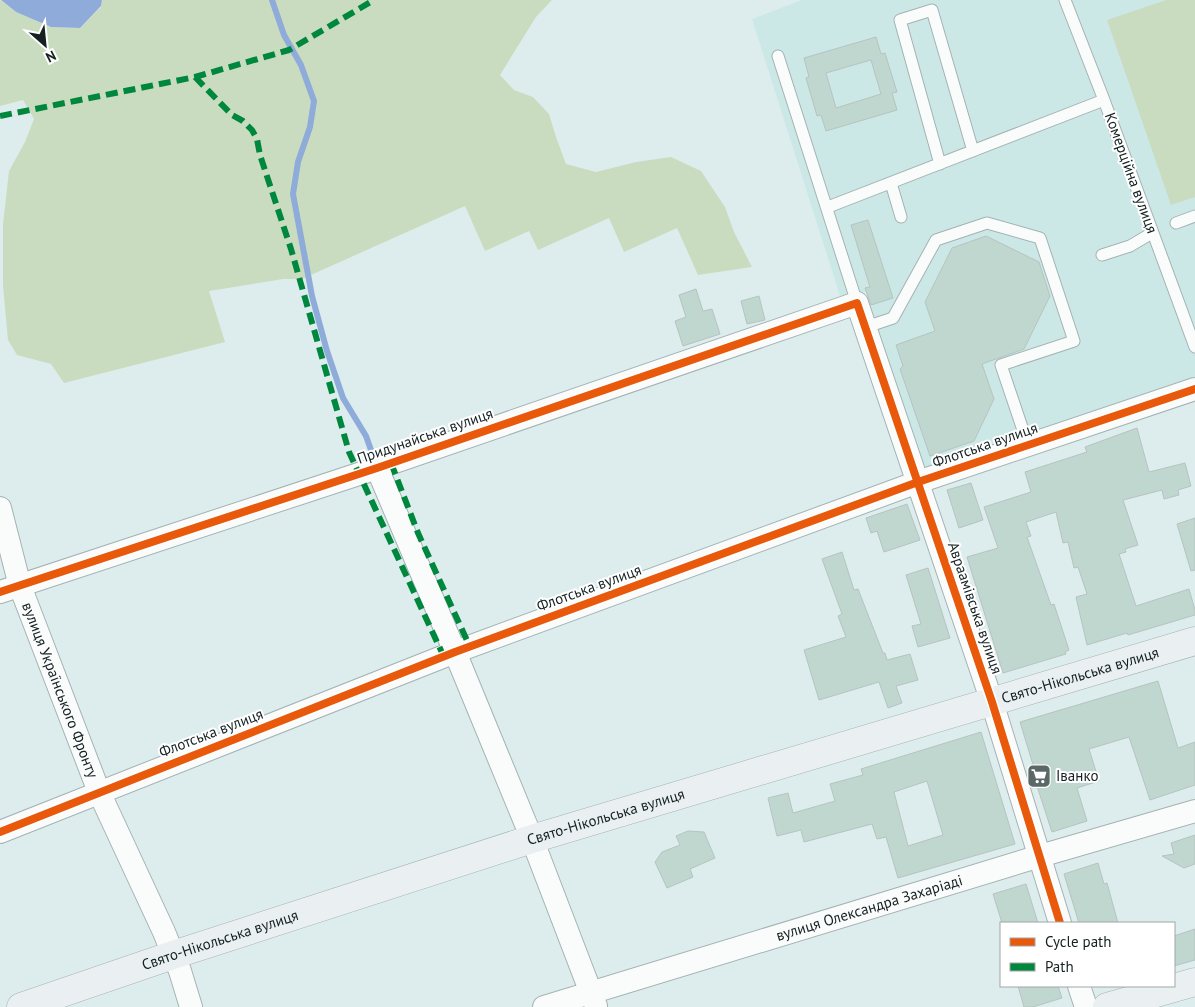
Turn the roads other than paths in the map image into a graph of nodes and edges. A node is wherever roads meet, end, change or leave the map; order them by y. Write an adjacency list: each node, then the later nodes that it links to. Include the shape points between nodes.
1 (1065, 0): 3 (lane, Комерційна вулиця)
2 (778, 56): 7 (lane)
3 (1104, 100): 4 (lane); 11 (lane, Комерційна вулиця)
4 (973, 151): 5 (lane); 5 (lane, via 932,10 900,20)
5 (940, 164): 6 (lane)
6 (891, 183): 7 (lane); 9 (lane)
7 (828, 207): 13 (lane)
8 (1195, 216): 10 (lane)
9 (901, 217)
10 (1176, 223)
11 (1152, 233): 12 (lane, via 1130,246); 15 (lane, Комерційна вулиця)
12 (1102, 255)
13 (858, 303): 14 (street, Авраамівська вулиця); 18 (street, Придунайська вулиця)
14 (866, 327): 17 (lane, via 893,318 936,240 987,223 1040,238 1074,341 1002,365); 19 (street, Авраамівська вулиця)
15 (1195, 347)
16 (1195, 389): 17 (street, Флотська вулиця)
17 (1028, 445): 19 (street, Флотська вулиця)
18 (377, 468): 21 (street, Придунайська вулиця); 23 (street)
19 (918, 482): 23 (street, Флотська вулиця); 24 (street, Авраамівська вулиця)
20 (0, 508): 21 (street, вулиця Українського Фронту)
21 (10, 589): 25 (street, вулиця Українського Фронту)
22 (1195, 641): 24 (main road, Свято-Нікольська вулиця)
23 (455, 652): 25 (street, Флотська вулиця); 28 (street)
24 (992, 702): 28 (main road, Свято-Нікольська вулиця); 29 (street, Авраамівська вулиця)
25 (99, 792): 27 (street, Флотська вулиця); 31 (street, вулиця Українського Фронту)
26 (1195, 811): 29 (street, вулиця Олександра Захаріаді)
27 (0, 832)
28 (532, 839): 31 (main road, Свято-Нікольська вулиця); 34 (street)
29 (1040, 856): 30 (street, Авраамівська вулиця); 34 (street, вулиця Олександра Захаріаді)
30 (1060, 922)
31 (173, 955): 35 (main road, Свято-Нікольська вулиця); 36 (street, вулиця Українського Фронту)
32 (1195, 982): 39 (main road)
33 (1079, 987): 38 (street)
34 (593, 1000): 37 (street, вулиця Олександра Захаріаді)
35 (21, 1007)
36 (191, 1007)
37 (544, 1007)
38 (1086, 1007)
39 (1107, 1007)

